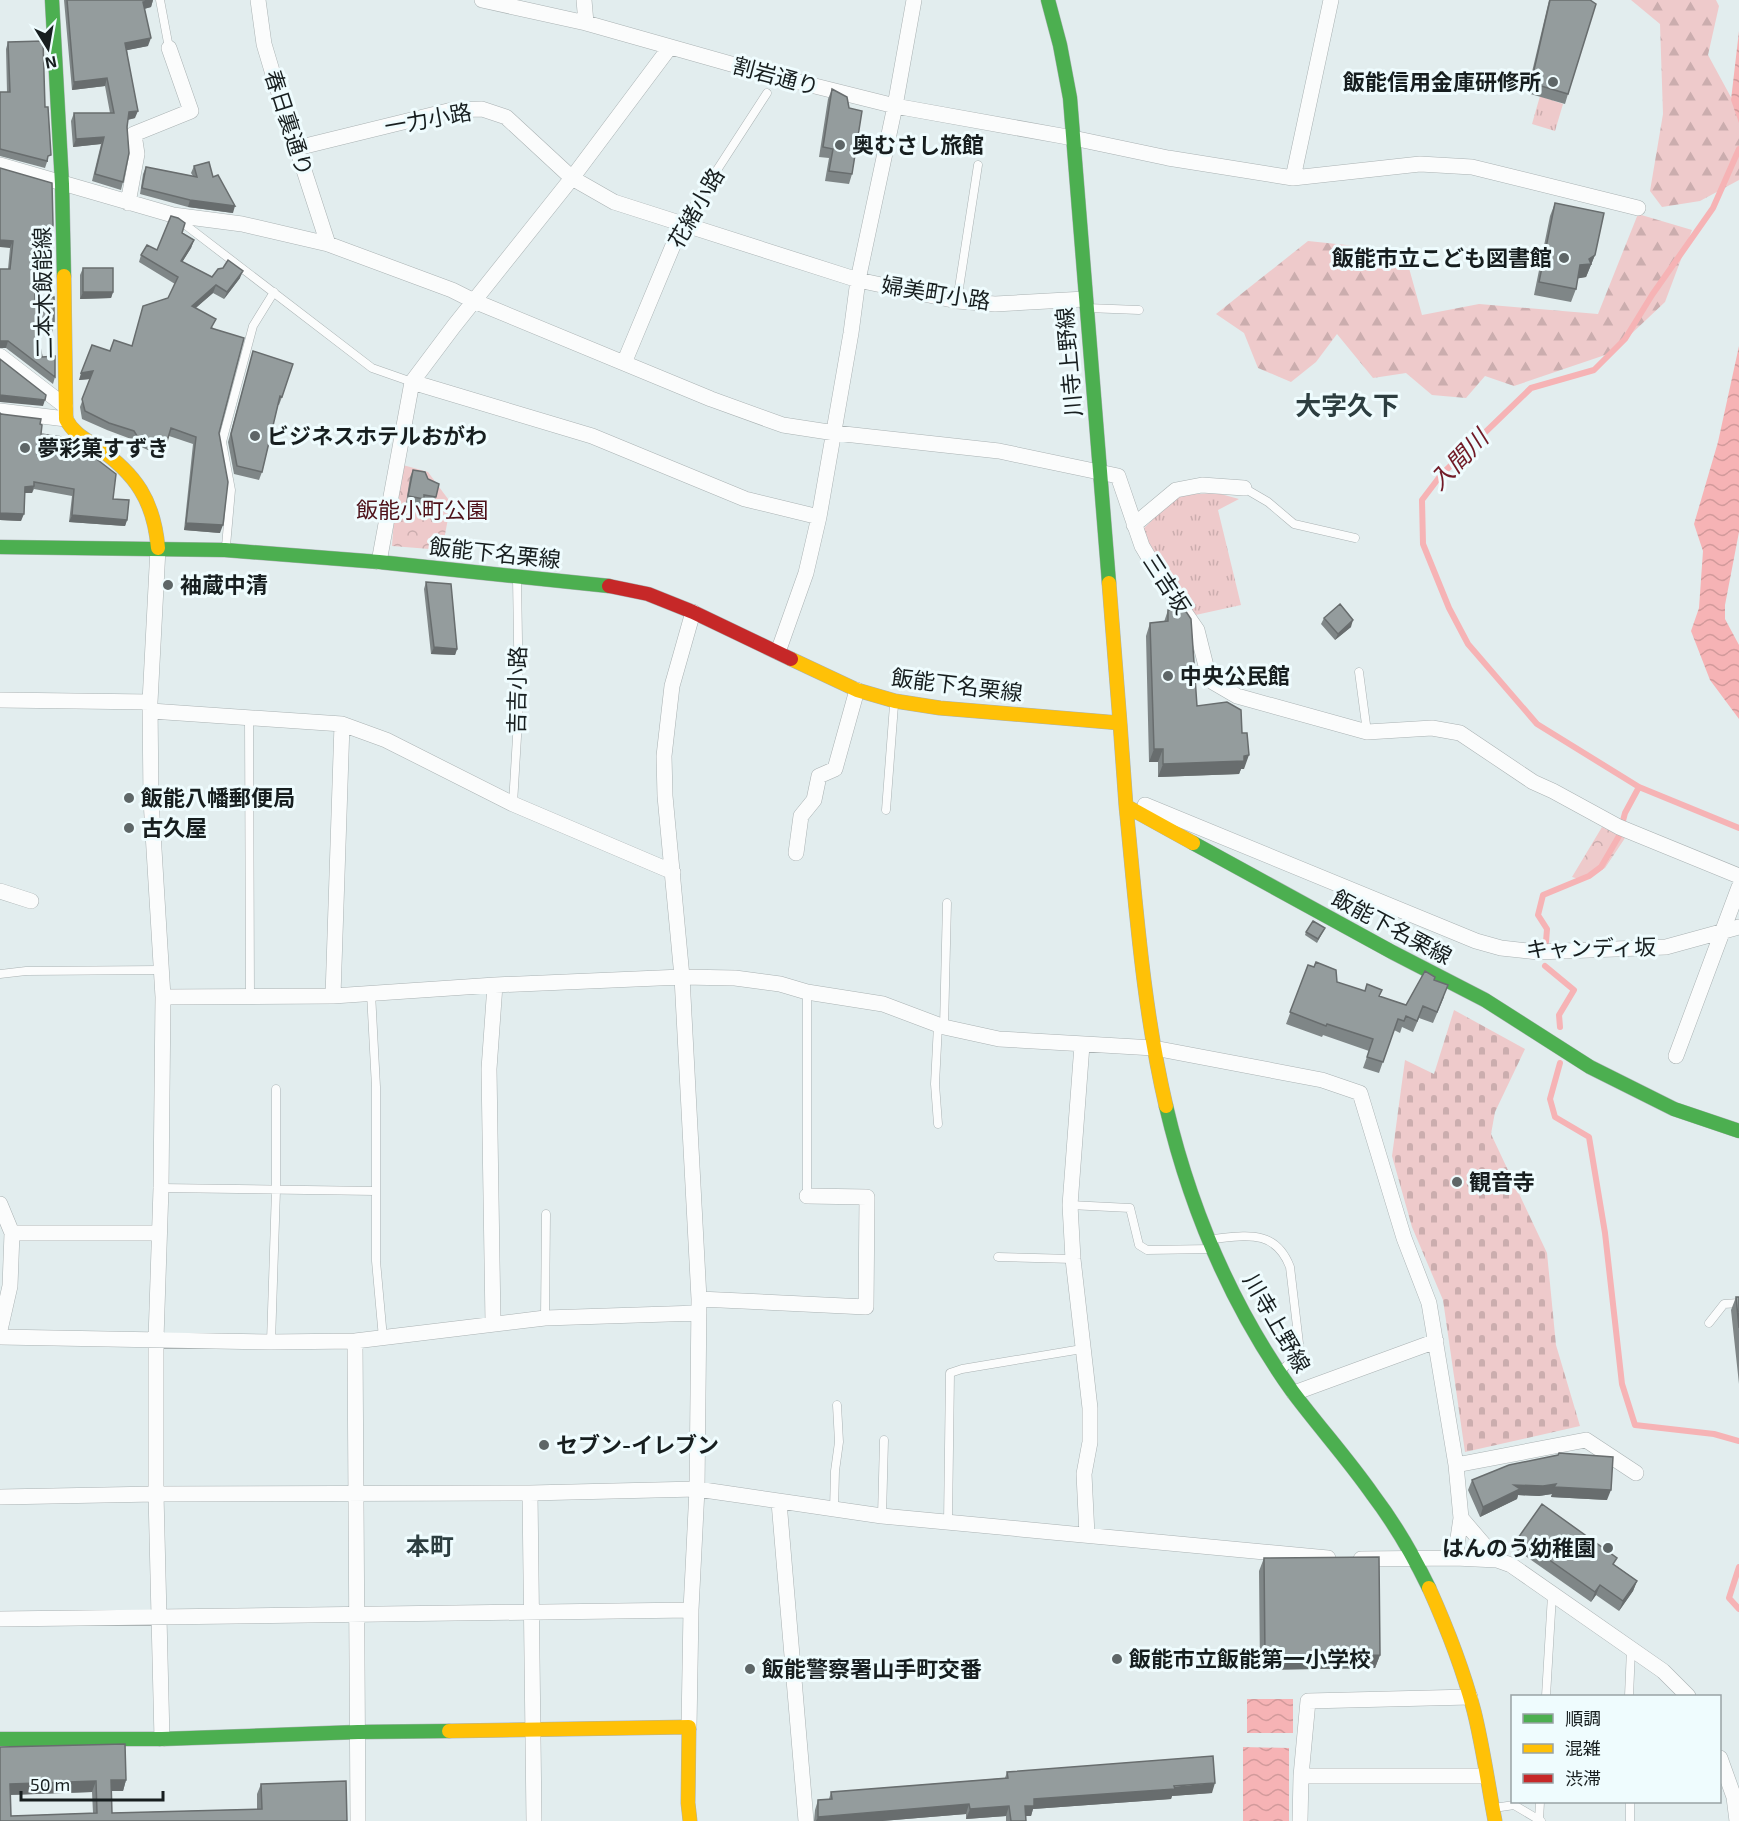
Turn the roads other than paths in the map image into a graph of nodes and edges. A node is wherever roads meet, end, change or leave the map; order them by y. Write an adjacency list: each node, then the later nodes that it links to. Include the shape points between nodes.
1 (52, 0): 20 (street, 二本木飯能線)
2 (160, 0): 11 (lane)
3 (258, 0): 15 (street, 春日裏通り, via 264,44)
4 (482, 0): 9 (street, 割岩通り)
5 (584, 0): 9 (street)
6 (914, 0): 13 (street)
7 (1048, 0): 14 (street, 川寺上野線, via 1070,98)
8 (1327, 1): 19 (street)
9 (586, 22): 10 (street, 割岩通り)
10 (670, 47): 13 (street, 割岩通り); 18 (street)
11 (168, 48): 21 (street, via 191,111 134,134 137,154)
12 (767, 93): 24 (lane, 花緒小路)
13 (895, 106): 14 (street, 割岩通り); 26 (street)
14 (1073, 138): 19 (street, 割岩通り); 30 (street, 川寺上野線)
15 (297, 148): 18 (street, 一力小路, via 452,110 482,109 506,117); 25 (street, 春日裏通り)
16 (0, 165): 20 (street)
17 (978, 165): 29 (lane)
18 (572, 178): 24 (street, 一力小路, via 614,202); 28 (street)
19 (1293, 178): 22 (street, 割岩通り, via 1420,164 1472,167)
20 (62, 184): 21 (street); 36 (street, 二本木飯能線)
21 (128, 203): 23 (street)
22 (1638, 208)
23 (173, 215): 25 (street, via 242,224); 27 (lane)
24 (682, 224): 26 (street, 婦美町小路); 33 (street, 花緒小路)
25 (328, 244): 28 (street)
26 (858, 280): 29 (street, 婦美町小路); 37 (street)
27 (274, 292): 34 (lane, via 372,368); 45 (lane, via 254,326 222,442 231,490)
28 (474, 301): 33 (street); 34 (street)
29 (957, 301): 30 (street, 婦美町小路)
30 (1085, 304): 31 (lane, 婦美町小路); 38 (street, 川寺上野線)
31 (1139, 310)
32 (0, 356): 36 (street)
33 (624, 363): 37 (street, via 783,425)
34 (412, 382): 40 (street, via 592,436 746,499); 46 (street)
35 (0, 411): 36 (street)
36 (65, 412): 44 (street, via 75,432 127,470 151,508)
37 (835, 433): 38 (street, via 999,451); 40 (street)
38 (1099, 473): 41 (street, 三吉坂, via 1118,476); 56 (street, 川寺上野線)
39 (1244, 488): 41 (street, via 1202,485 1176,490); 42 (lane, via 1294,524)
40 (819, 517): 49 (street, via 806,573)
41 (1134, 525): 58 (street, 三吉坂, via 1161,578 1197,630 1213,682 1237,696)
42 (1355, 538)
43 (0, 547): 44 (street, 飯能下名栗線)
44 (158, 548): 45 (street, 飯能下名栗線); 54 (street)
45 (225, 550): 46 (street, 飯能下名栗線)
46 (379, 562): 47 (street, 飯能下名栗線)
47 (517, 576): 48 (street, 飯能下名栗線, via 606,585 648,594); 60 (lane, 吉吉小路, via 519,703)
48 (693, 612): 49 (street, 飯能下名栗線); 63 (street, via 672,686 664,756)
49 (778, 652): 51 (street, 飯能下名栗線)
50 (1359, 672): 58 (lane)
51 (857, 690): 53 (street, 飯能下名栗線); 62 (street, via 835,769 819,776 814,800 801,816)
52 (0, 700): 54 (street)
53 (894, 701): 56 (street, 飯能下名栗線); 61 (lane)
54 (151, 707): 55 (street); 71 (street, via 151,800)
55 (249, 717): 57 (street); 78 (lane)
56 (1120, 723): 59 (street)
57 (342, 724): 60 (street, via 386,740); 77 (street)
58 (1367, 732): 64 (street, 三吉坂, via 1432,728 1460,732 1533,782 1624,829)
59 (1126, 802): 70 (street, キャンディ坂, via 1501,948 1538,952 1666,947); 82 (street, 川寺上野線); 86 (street, 飯能下名栗線, via 1485,1000 1590,1067 1674,1109)
60 (513, 804): 63 (street)
61 (886, 810)
62 (796, 853)
63 (673, 872): 73 (street)
64 (1739, 876)
65 (1739, 887): 70 (street)
66 (0, 891): 67 (street)
67 (31, 902)
68 (947, 903): 80 (lane)
69 (1739, 927): 70 (street, キャンディ坂)
70 (1723, 933): 83 (street)
71 (161, 970): 72 (lane); 79 (street)
72 (0, 974)
73 (682, 977): 74 (street); 75 (street, via 735,978); 100 (street)
74 (495, 985): 76 (street); 102 (street, via 489,1069)
75 (807, 992): 80 (street, via 883,1004); 90 (lane)
76 (371, 993): 77 (street); 89 (lane, via 376,1088)
77 (333, 996): 78 (street)
78 (250, 997): 79 (street)
79 (163, 998): 87 (street)
80 (941, 1026): 81 (street, via 999,1039); 85 (lane, via 935,1084)
81 (1082, 1044): 82 (street); 92 (street)
82 (1154, 1048): 96 (street, 川寺上野線, via 1175,1140); 109 (street, via 1322,1080 1360,1093 1404,1238 1429,1303)
83 (1676, 1056)
84 (276, 1089): 88 (lane)
85 (938, 1124)
86 (1739, 1131)
87 (161, 1188): 88 (lane); 95 (street)
88 (276, 1190): 89 (lane); 110 (lane)
89 (375, 1191): 106 (lane)
90 (807, 1196): 100 (street, via 867,1197 866,1307)
91 (0, 1204): 94 (street)
92 (1070, 1205): 96 (lane, via 1130,1208 1139,1245 1147,1250); 98 (street)
93 (546, 1214): 101 (lane)
94 (12, 1233): 95 (street); 104 (street, via 10,1286)
95 (159, 1233): 107 (street)
96 (1210, 1244): 112 (street, 川寺上野線, via 1242,1310); 112 (lane, via 1256,1236 1275,1244 1285,1254 1300,1352)
97 (998, 1257): 98 (lane)
98 (1073, 1259): 111 (street)
99 (1739, 1303): 103 (lane, via 1724,1304)
100 (699, 1306): 101 (street); 118 (street)
101 (545, 1318): 102 (street)
102 (493, 1323): 106 (street)
103 (1709, 1323)
104 (0, 1330)
105 (0, 1337): 107 (street)
106 (383, 1338): 108 (street)
107 (156, 1340): 110 (street); 120 (street)
108 (355, 1341): 110 (street); 121 (street)
109 (1436, 1341): 113 (street); 116 (street)
110 (271, 1342)
111 (1082, 1349): 127 (lane, via 950,1372); 128 (street, via 1090,1408 1090,1443 1084,1474)
112 (1280, 1372): 113 (street, 川寺上野線)
113 (1294, 1393): 130 (street, 川寺上野線, via 1366,1485)
114 (837, 1405): 124 (lane, via 839,1442)
115 (884, 1440): 125 (lane)
116 (1456, 1465): 117 (street, via 1586,1440); 126 (street)
117 (1636, 1473)
118 (697, 1489): 119 (street); 123 (street); 133 (street)
119 (530, 1493): 121 (street); 134 (street)
120 (156, 1494): 121 (street); 122 (street); 136 (street)
121 (356, 1495): 135 (street)
122 (0, 1497)
123 (779, 1502): 124 (street); 158 (street)
124 (834, 1510): 125 (street)
125 (882, 1516): 127 (street)
126 (1461, 1518): 129 (street); 131 (street)
127 (948, 1522): 128 (street)
128 (1087, 1535): 130 (street, via 1315,1558)
129 (1455, 1558): 130 (street); 131 (street)
130 (1415, 1559): 142 (street, 川寺上野線)
131 (1497, 1560): 132 (street, via 1511,1565)
132 (1552, 1595): 138 (street); 139 (lane)
133 (691, 1610): 134 (street); 143 (street)
134 (532, 1612): 135 (street); 144 (street)
135 (357, 1615): 136 (street); 145 (street)
136 (159, 1617): 137 (street); 147 (street)
137 (0, 1619)
138 (1631, 1649): 140 (lane); 141 (street, via 1663,1671)
139 (1546, 1695)
140 (1629, 1695)
141 (1687, 1695)
142 (1470, 1697): 149 (street, via 1308,1701); 150 (street, 川寺上野線)
143 (689, 1727): 144 (street); 157 (street)
144 (533, 1731): 145 (street); 156 (street)
145 (358, 1732): 147 (street); 155 (street)
146 (0, 1739): 147 (street)
147 (162, 1739)
148 (1721, 1763): 161 (street, via 1734,1797)
149 (1301, 1776): 150 (street); 159 (street)
150 (1486, 1776): 153 (street, 川寺上野線)
151 (1540, 1803): 154 (lane)
152 (1630, 1803): 160 (lane)
153 (1494, 1815): 154 (lane, via 1514,1805)
154 (1540, 1820)
155 (358, 1821)
156 (534, 1821)
157 (690, 1821)
158 (806, 1821)
159 (1300, 1821)
160 (1630, 1821)
161 (1737, 1821)

